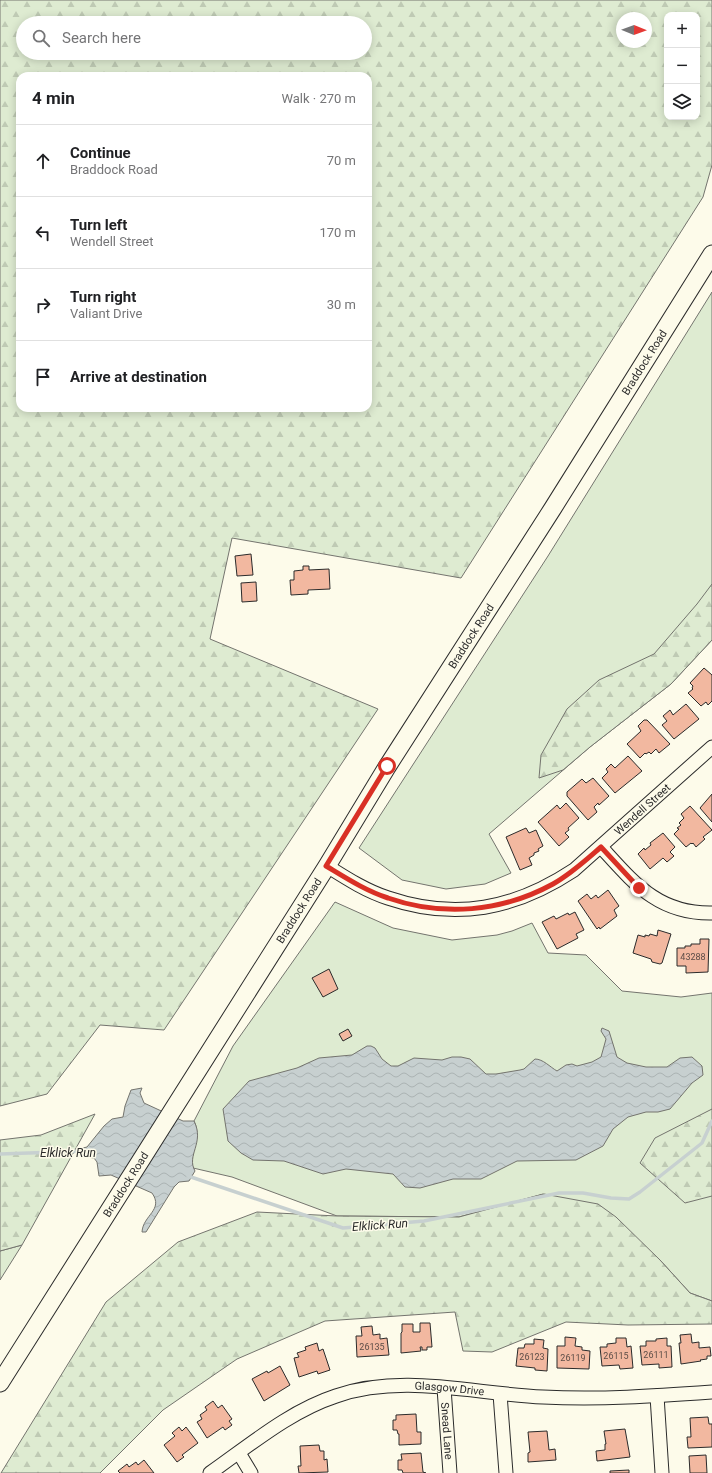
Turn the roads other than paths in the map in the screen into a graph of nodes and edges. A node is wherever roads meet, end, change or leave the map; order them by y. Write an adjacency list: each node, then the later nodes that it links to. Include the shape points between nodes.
1 (712, 254): 4 (main road, Braddock Road)
2 (712, 748): 3 (street, Wendell Street)
3 (601, 847): 4 (street, Wendell Street, via 574,870 531,894 495,905 463,910 411,905 387,898); 5 (street, via 639,888 653,897 684,910)
4 (326, 866): 6 (main road, Braddock Road)
5 (712, 913)
6 (0, 1383)
7 (444, 1388): 9 (street, Glasgow Drive); 11 (street, Glasgow Drive, via 391,1385 336,1396 289,1418); 14 (street, Snead Lane)
8 (712, 1392): 10 (street, Glasgow Drive)
9 (500, 1394): 10 (street, Glasgow Drive, via 594,1398); 15 (street)
10 (657, 1396): 16 (street)
11 (238, 1453): 12 (street, Glasgow Drive); 13 (street)
12 (210, 1473)
13 (251, 1473)
14 (450, 1473)
15 (506, 1473)
16 (662, 1473)

